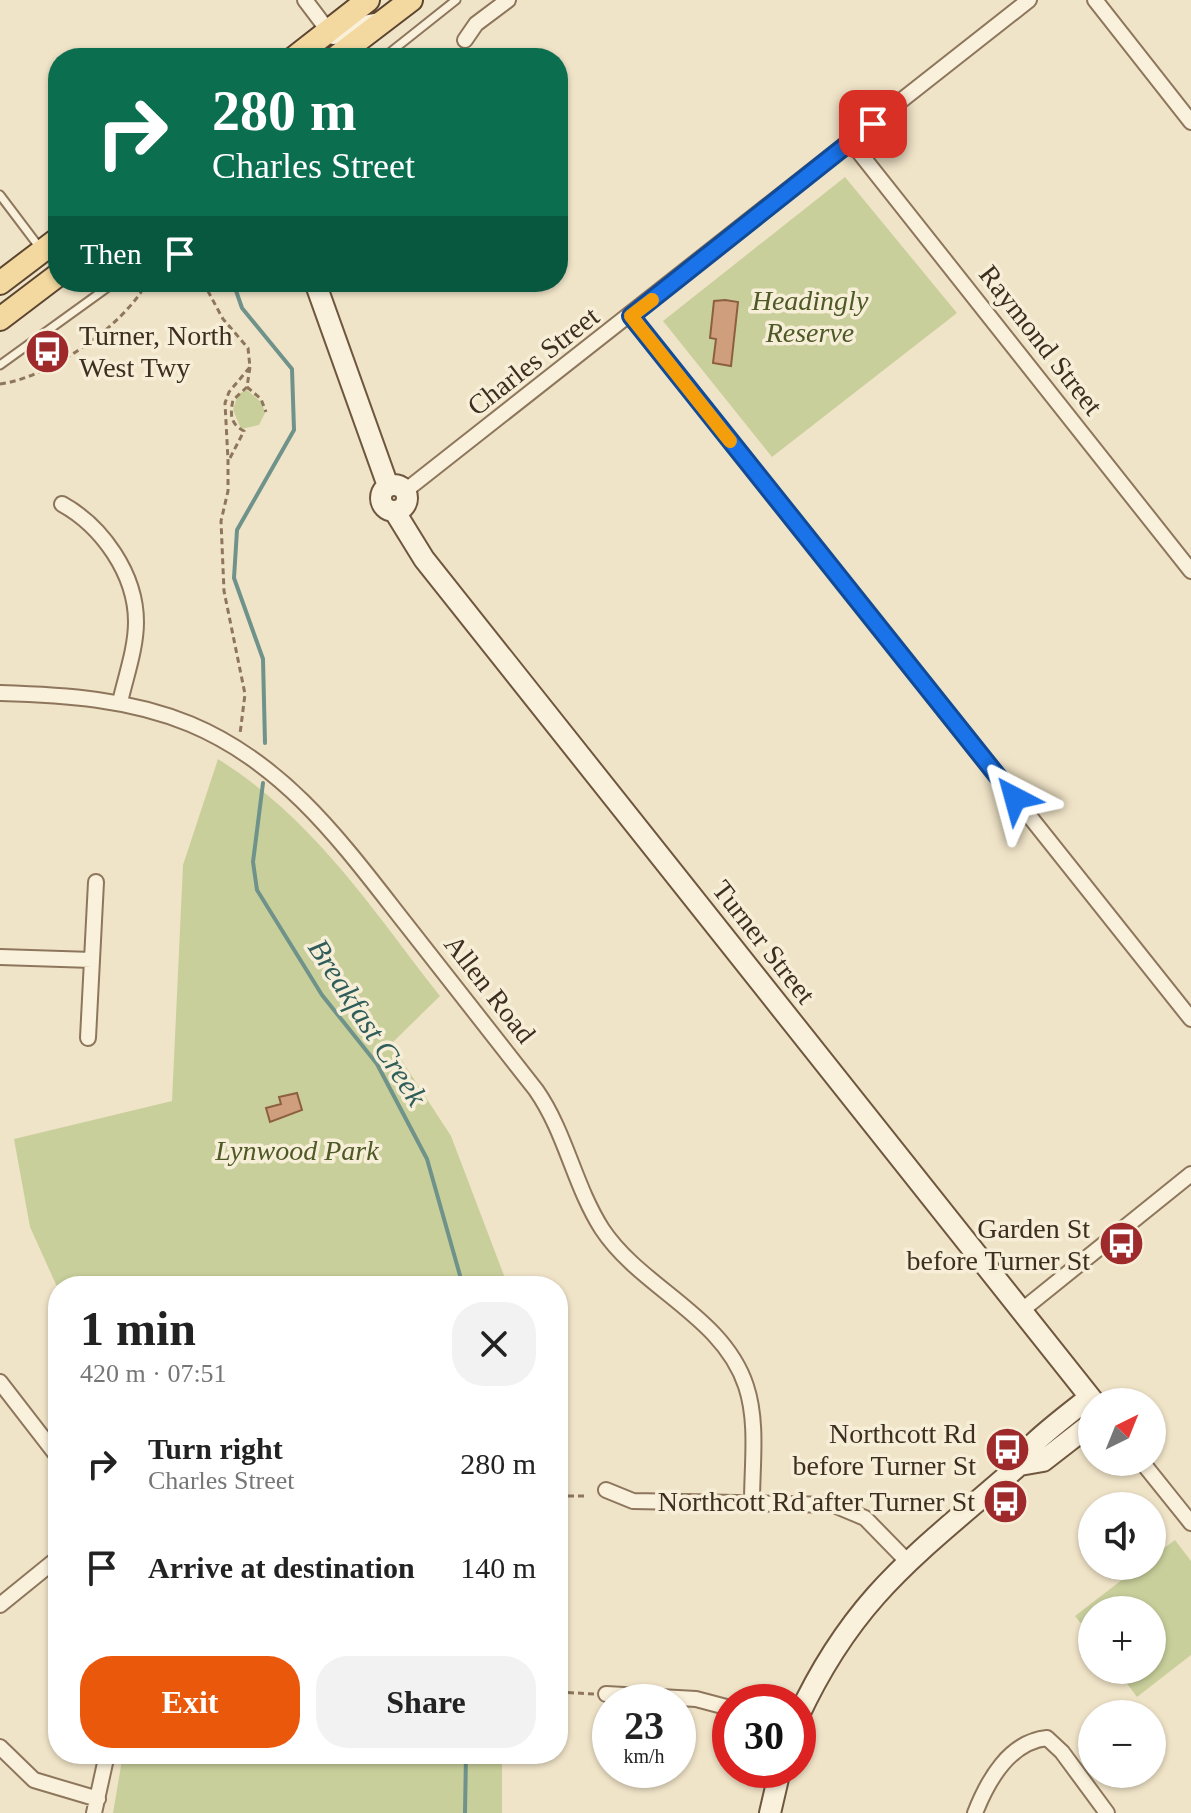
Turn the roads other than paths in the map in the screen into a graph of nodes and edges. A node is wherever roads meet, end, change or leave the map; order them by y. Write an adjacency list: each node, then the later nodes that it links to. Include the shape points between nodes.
1 (305, 0): 9 (street)
2 (368, 0): 9 (main road)
3 (411, 0): 8 (main road)
4 (456, 0): 13 (lane)
5 (508, 0): 10 (street, via 476,24)
6 (1029, 0): 15 (street, Charles Street)
7 (1095, 0): 14 (street)
8 (385, 19): 9 (street, via 358,24 340,36); 12 (main road)
9 (326, 33): 11 (main road)
10 (465, 40)
11 (307, 48)
12 (348, 48)
13 (396, 48)
14 (1191, 122)
15 (851, 142): 23 (street, Charles Street); 28 (street, Raymond Street)
16 (0, 195): 17 (lane)
17 (48, 243)
18 (48, 247): 19 (main road)
19 (0, 283)
20 (48, 283): 24 (main road)
21 (101, 292): 25 (lane)
22 (319, 292): 26 (street)
23 (631, 316): 26 (street, Charles Street); 34 (street)
24 (0, 319)
25 (0, 365)
26 (397, 489): 37 (street, Turner Street, via 406,504 395,512 424,559)
27 (62, 504): 30 (street, via 92,526 114,554 133,594 135,630)
28 (1191, 571)
29 (0, 693): 30 (street, Allen Road)
30 (120, 702): 46 (street, Allen Road, via 191,724 240,750 293,789 337,836 536,1090 592,1211 612,1242 734,1360 751,1405)
31 (96, 882): 33 (street)
32 (0, 957): 33 (street)
33 (92, 960): 35 (street)
34 (1191, 1019)
35 (88, 1038)
36 (1191, 1174): 37 (street)
37 (1021, 1311): 39 (street, Turner Street)
38 (0, 1382): 42 (street)
39 (1082, 1388)
40 (1078, 1411): 43 (street, via 1031,1446)
41 (1078, 1434): 43 (street, via 1043,1461)
42 (48, 1444)
43 (1020, 1465): 48 (street)
44 (1153, 1476): 47 (street)
45 (606, 1490): 46 (street, via 633,1501)
46 (752, 1502): 48 (street, via 844,1508 873,1525)
47 (1191, 1523)
48 (906, 1560): 51 (street, via 846,1631)
49 (48, 1566): 50 (street)
50 (0, 1605)
51 (816, 1685)
52 (0, 1747): 55 (street, via 34,1780)
53 (105, 1764): 55 (street)
54 (776, 1788): 56 (street)
55 (96, 1806)
56 (770, 1813)
57 (975, 1813): 58 (street, via 985,1787 1008,1758 1030,1740 1047,1738)
58 (1107, 1813)

